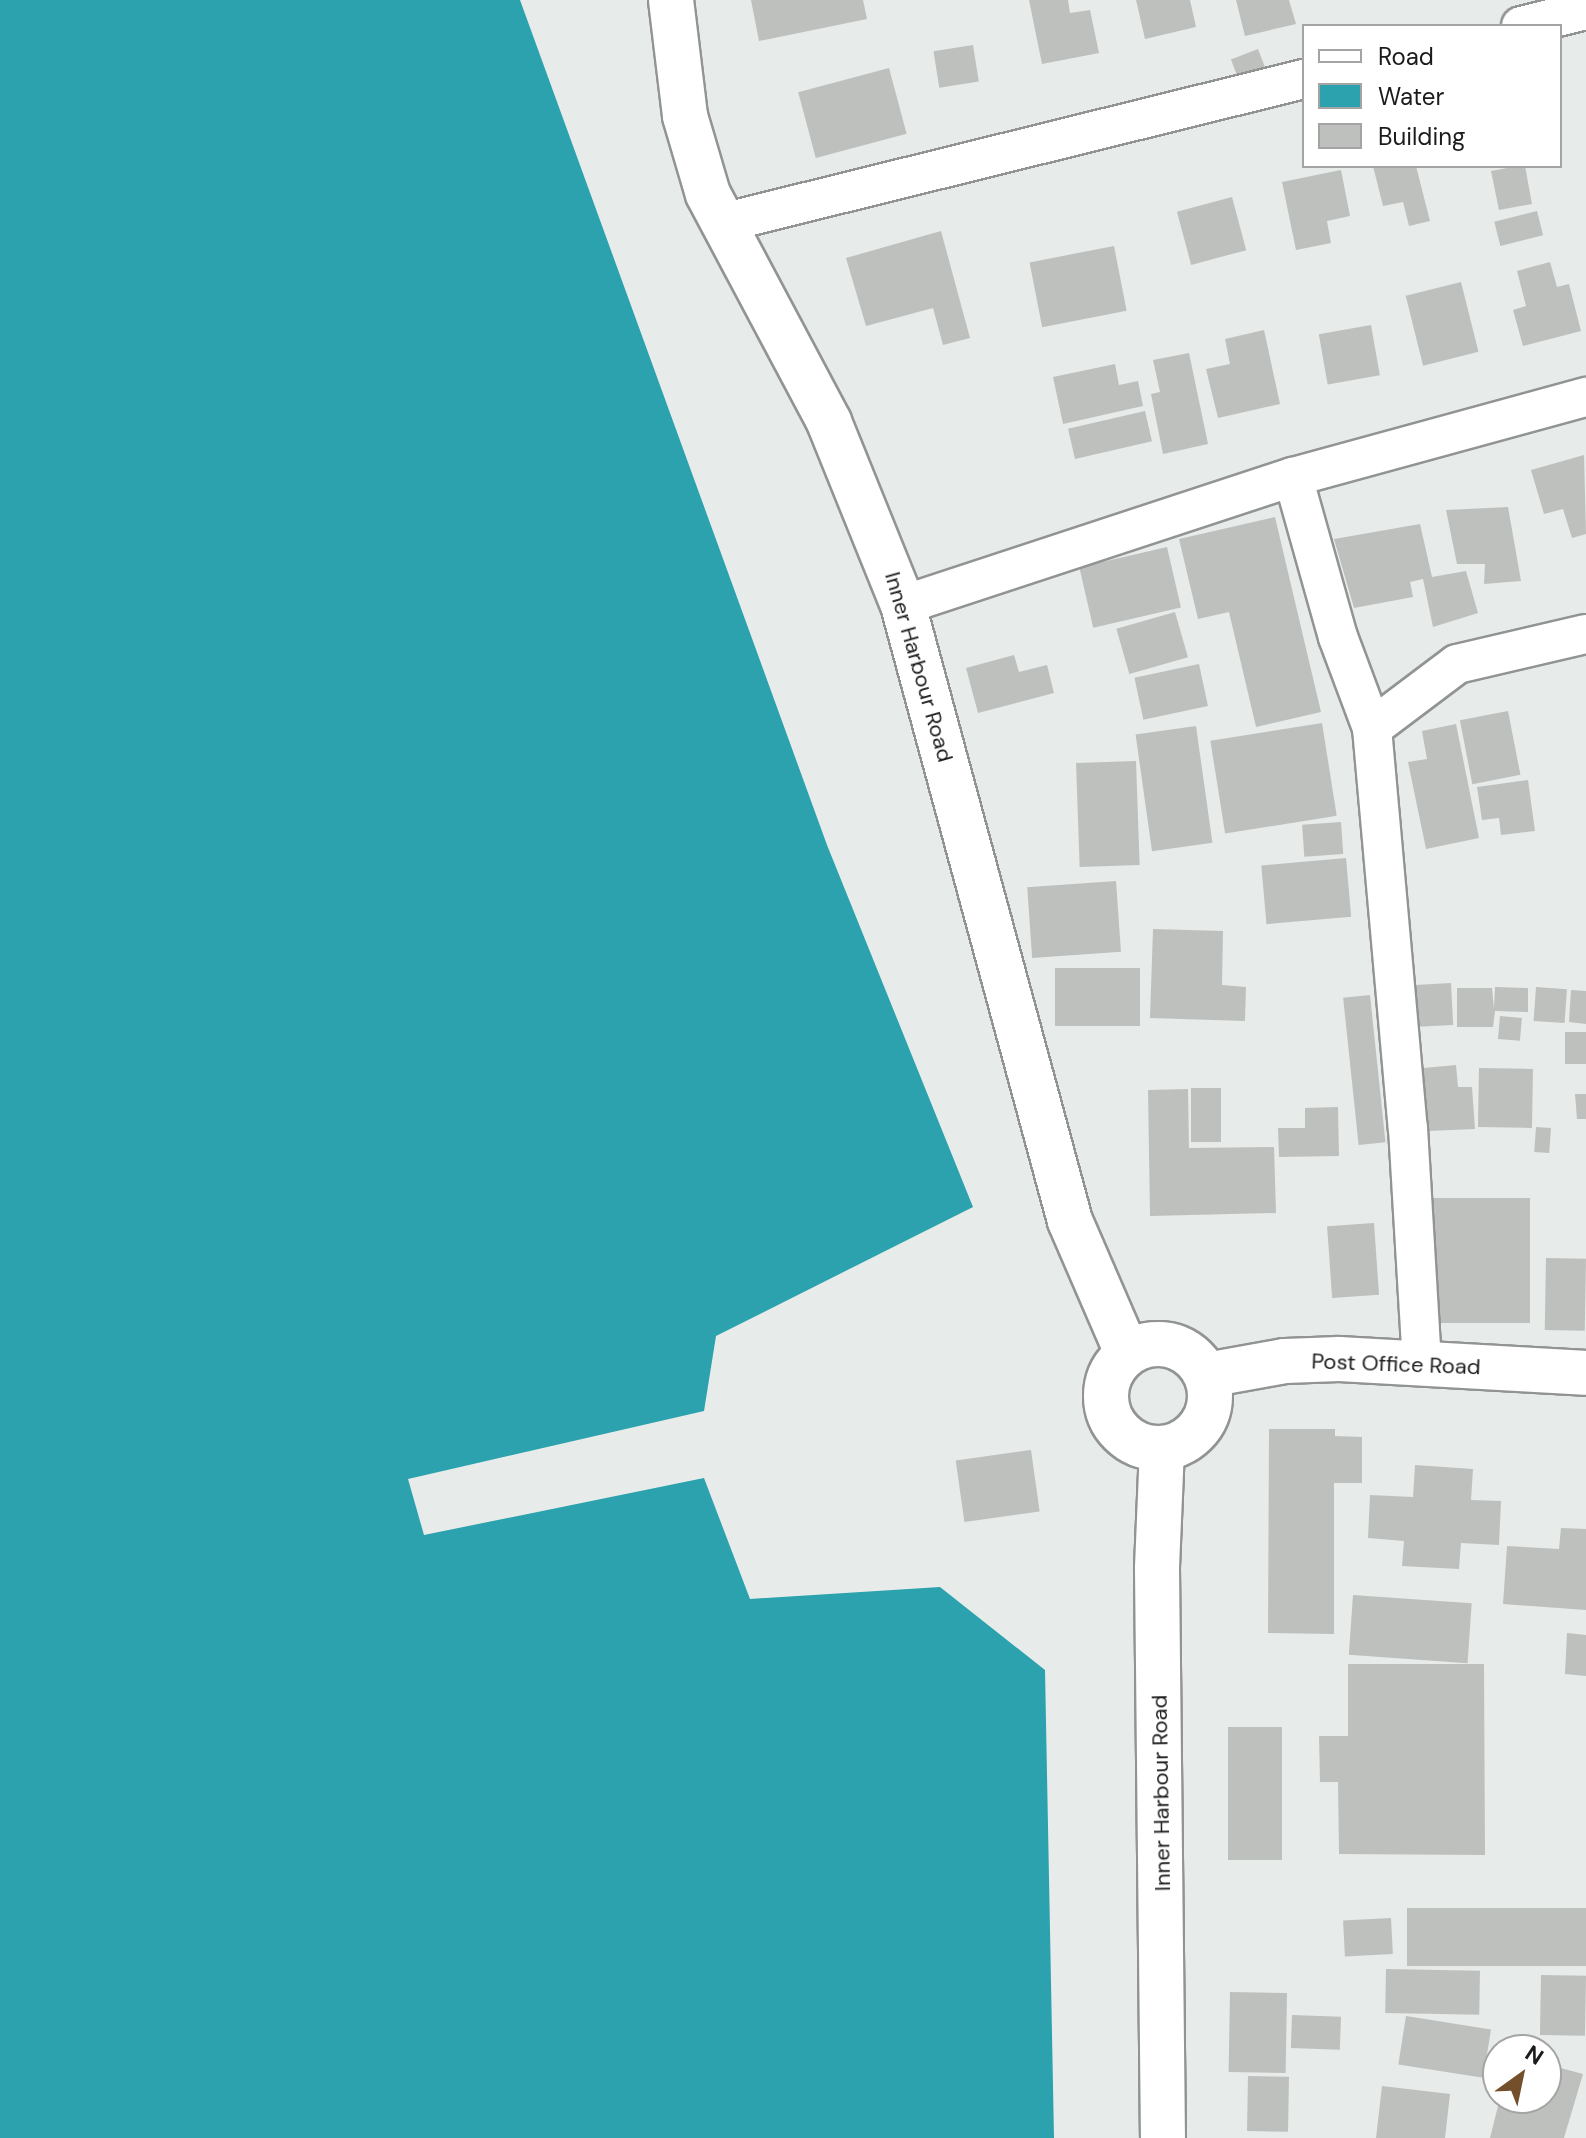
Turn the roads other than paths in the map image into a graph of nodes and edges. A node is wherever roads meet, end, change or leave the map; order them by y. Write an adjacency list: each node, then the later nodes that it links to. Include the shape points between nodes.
1 (671, 0): 5 (main road, Inner Harbour Road, via 685,116)
2 (1585, 16): 3 (street)
3 (1534, 24)
4 (1302, 79): 5 (street)
5 (722, 223): 8 (main road, Inner Harbour Road, via 829,422)
6 (1586, 397): 7 (street)
7 (1293, 477): 8 (street); 10 (street, via 1338,637)
8 (903, 605): 11 (main road, Inner Harbour Road, via 1070,1221)
9 (1586, 634): 10 (street, via 1457,664)
10 (1372, 728): 12 (street, via 1408,1128)
11 (1127, 1353): 14 (main road, via 1141,1346 1172,1345 1187,1351); 15 (main road, via 1107,1387 1109,1413 1124,1436)
12 (1422, 1363): 13 (main road, Post Office Road); 14 (main road, Post Office Road, via 1285,1361)
13 (1586, 1373)
14 (1207, 1375): 15 (main road, via 1210,1399 1204,1423 1178,1444)
15 (1162, 1448): 16 (main road, Inner Harbour Road, via 1157,1569)
16 (1163, 2138)

